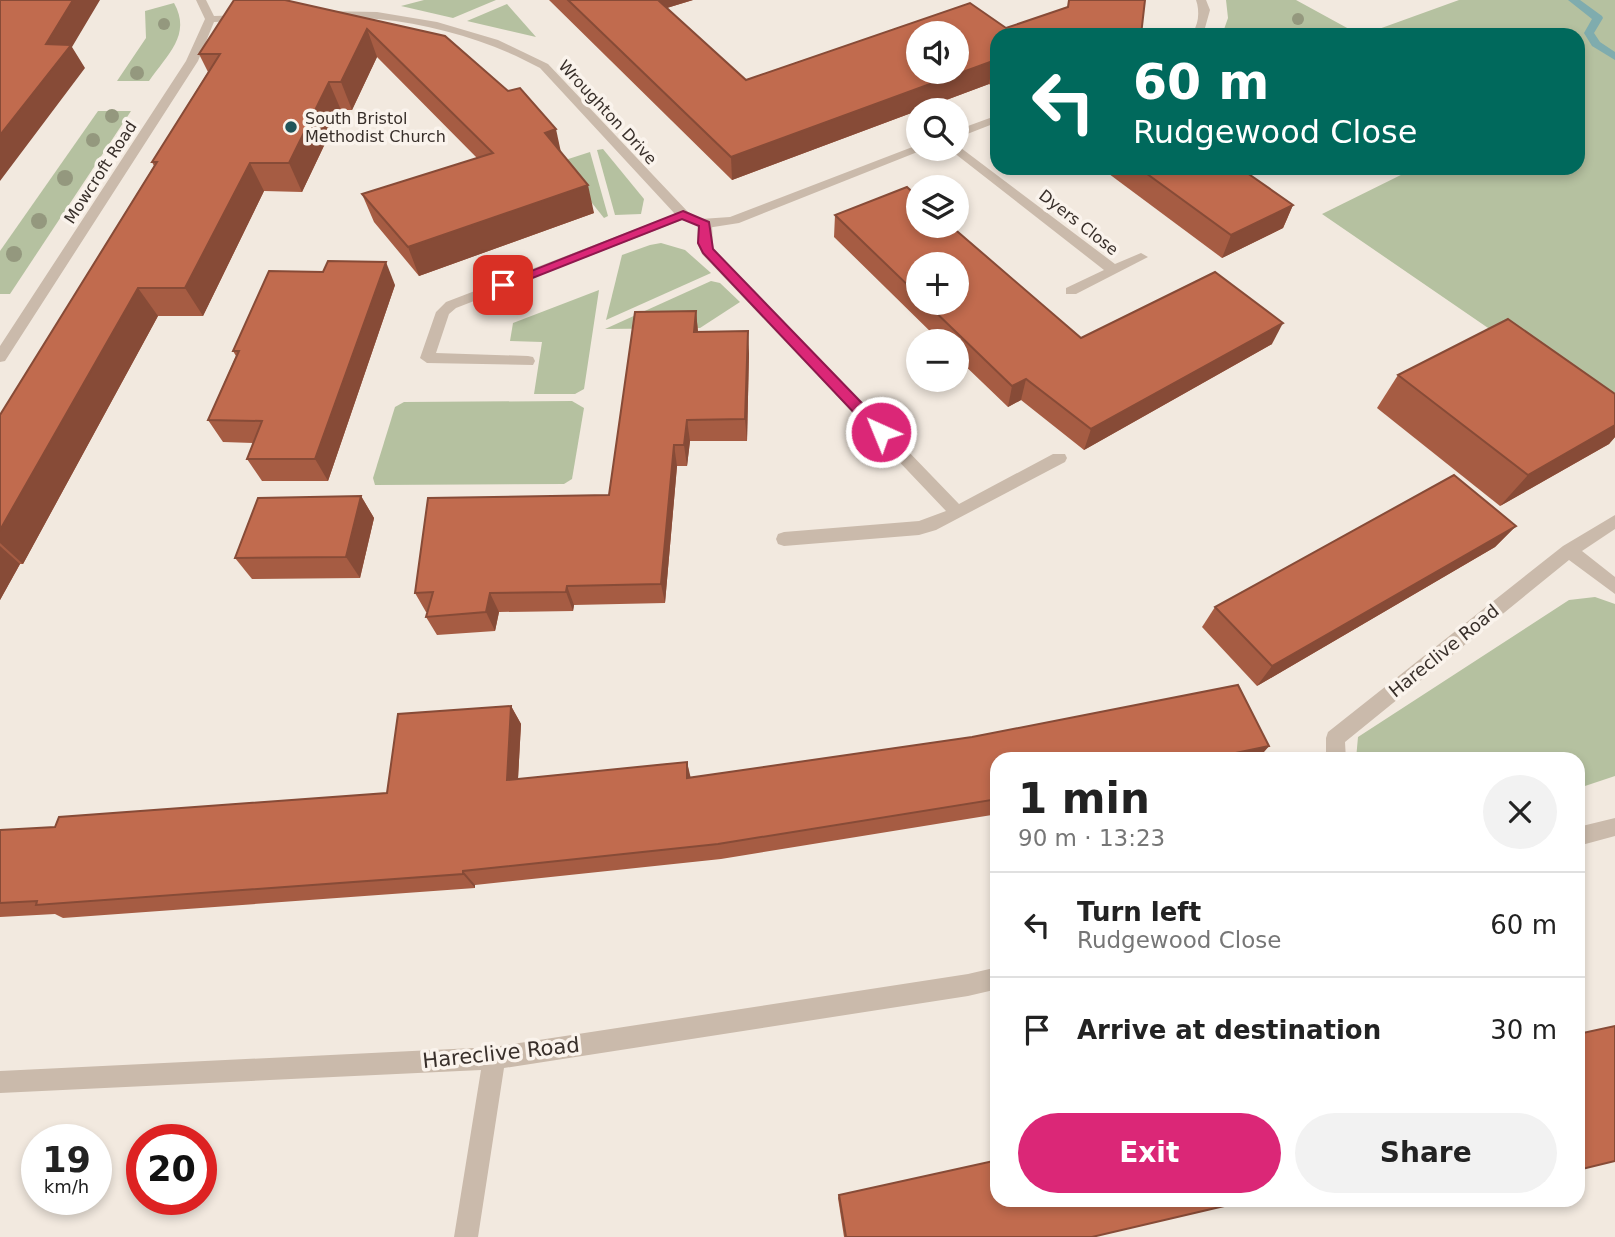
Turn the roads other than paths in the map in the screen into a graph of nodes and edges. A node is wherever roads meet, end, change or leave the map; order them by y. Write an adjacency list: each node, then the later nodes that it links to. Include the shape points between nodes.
1 (201, 0): 5 (street)
2 (1201, 0): 6 (street, via 1205,9)
3 (304, 15): 13 (street, Wroughton Drive, via 379,15 493,40 518,50 544,66)
4 (264, 17): 5 (street)
5 (210, 19): 18 (street, Mowcroft Road, via 192,61)
6 (1200, 28)
7 (990, 121): 8 (street)
8 (969, 129)
9 (906, 154): 14 (street, via 734,220)
10 (969, 158): 11 (street, Dyers Close)
11 (990, 175)
12 (991, 175): 16 (street, Dyers Close)
13 (683, 215): 14 (street, Wroughton Drive); 19 (street, via 451,305 443,313 426,358)
14 (705, 224): 21 (street, via 707,251)
15 (1141, 257): 16 (street, Dyers Close)
16 (1113, 270): 17 (street, Dyers Close)
17 (1071, 291)
18 (0, 357)
19 (528, 361)
20 (1059, 458): 21 (street)
21 (958, 513): 23 (street, via 919,528)
22 (1615, 521): 24 (street, Hareclive Road)
23 (784, 539)
24 (1569, 551): 25 (street); 26 (street, Hareclive Road, via 1335,738)
25 (1615, 587)
26 (1336, 752)
27 (1615, 827): 28 (street)
28 (1585, 835)
29 (990, 980): 30 (street, Hareclive Road)
30 (494, 1058): 31 (street, Hareclive Road); 32 (street)
31 (0, 1082)
32 (467, 1237)

